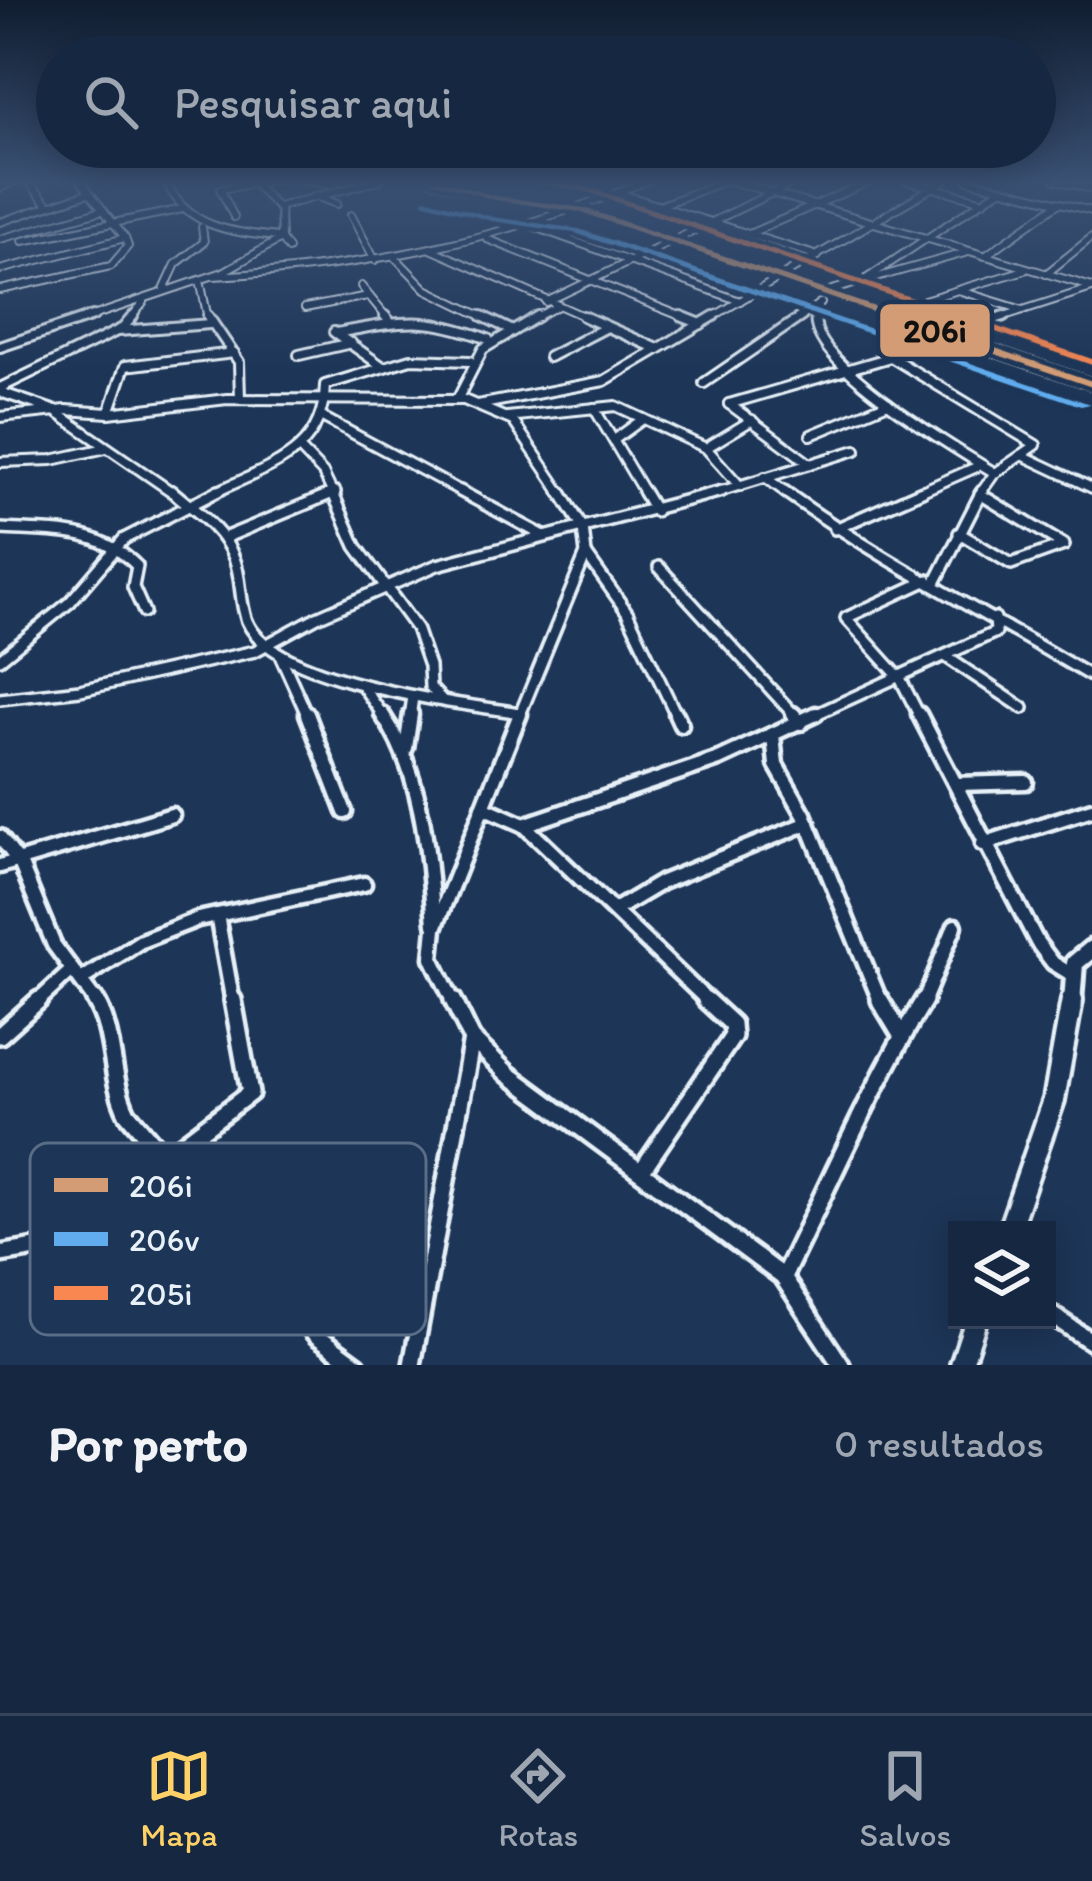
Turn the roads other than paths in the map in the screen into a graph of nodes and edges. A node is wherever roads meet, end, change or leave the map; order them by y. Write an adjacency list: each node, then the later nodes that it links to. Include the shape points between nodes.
1 (103, 244): 29 (street)
2 (127, 244): 38 (street, via 111,266)
3 (202, 244): 39 (street, via 176,264)
4 (271, 244): 31 (street)
5 (285, 244): 19 (street)
6 (366, 244): 24 (street)
7 (454, 244): 18 (street)
8 (500, 244): 35 (street)
9 (580, 244): 25 (street)
10 (658, 244): 25 (street)
11 (686, 244): 32 (street)
12 (779, 244): 21 (street)
13 (838, 244): 21 (street)
14 (922, 244): 26 (street)
15 (945, 244): 20 (street)
16 (1002, 244): 22 (street)
17 (1084, 244): 30 (street)
18 (429, 248): 23 (street); 45 (street)
19 (288, 249)
20 (971, 251): 22 (street); 27 (street)
21 (818, 256): 32 (street)
22 (985, 256): 28 (street)
23 (395, 257): 24 (street); 55 (street, via 426,289)
24 (375, 260): 31 (street)
25 (624, 260): 35 (street); 44 (street)
26 (886, 266): 27 (street); 33 (street)
27 (915, 267): 33 (street)
28 (1028, 269): 30 (street); 40 (street)
29 (0, 270)
30 (1046, 274): 37 (street)
31 (213, 276): 34 (street)
32 (782, 277): 41 (street); 44 (street)
33 (866, 279): 41 (street)
34 (200, 280): 39 (street); 52 (street)
35 (587, 280): 45 (street); 53 (street)
36 (361, 286): 42 (street)
37 (1092, 287): 49 (street)
38 (0, 290)
39 (164, 290): 43 (street)
40 (958, 290): 49 (street); 50 (street)
41 (830, 293): 46 (street); 50 (street)
42 (368, 296): 48 (street); 51 (street)
43 (145, 299): 56 (street); 60 (street)
44 (740, 301): 53 (street)
45 (546, 302): 47 (street)
46 (820, 303): 68 (street, via 818,337); 70 (street)
47 (556, 307): 54 (street); 55 (street)
48 (305, 308)
49 (1023, 310): 57 (street)
50 (884, 312): 57 (street)
51 (391, 322): 58 (street, via 445,323); 59 (street, via 334,332)
52 (210, 324): 56 (street); 62 (street)
53 (701, 324): 61 (street)
54 (608, 327): 61 (street); 65 (street)
55 (511, 330): 58 (street)
56 (117, 331): 72 (street)
57 (952, 336): 64 (street); 71 (street)
58 (488, 339): 66 (street)
59 (351, 343): 63 (street); 67 (street)
60 (0, 346)
61 (658, 349): 69 (street)
62 (234, 353): 73 (street); 81 (street, via 125,366)
63 (298, 356)
64 (892, 357): 68 (street); 92 (street, via 1034,442)
65 (550, 358)
66 (470, 361): 67 (street, via 417,358); 74 (street)
67 (383, 367): 78 (street, via 323,387)
68 (850, 369): 75 (street); 85 (street, via 729,404)
69 (604, 381): 76 (street); 77 (street)
70 (704, 383)
71 (1092, 384)
72 (0, 390): 80 (street)
73 (240, 399): 78 (street); 81 (street)
74 (457, 400): 76 (street); 78 (street, via 338,399)
75 (888, 403): 86 (street); 95 (street)
76 (478, 405): 83 (street)
77 (616, 406): 79 (street); 84 (street)
78 (324, 408): 90 (street); 108 (street)
79 (594, 408): 83 (street); 87 (street)
80 (53, 410): 81 (street); 82 (street); 88 (street)
81 (109, 412)
82 (0, 417)
83 (504, 417): 104 (street, via 527,436)
84 (643, 419): 87 (street); 89 (street)
85 (752, 420): 89 (street); 94 (street)
86 (812, 435)
87 (614, 440): 103 (street)
88 (106, 448): 93 (street); 102 (street)
89 (706, 448): 98 (street)
90 (300, 449): 100 (street, via 321,465); 102 (street)
91 (856, 450): 94 (street)
92 (1022, 455): 96 (street); 99 (street)
93 (0, 461)
94 (810, 464): 97 (street)
95 (981, 465): 96 (street); 106 (street)
96 (994, 473): 101 (street)
97 (765, 477): 98 (street); 106 (street)
98 (740, 486): 103 (street)
99 (1092, 488)
100 (335, 492): 109 (street); 114 (street, via 352,541)
101 (980, 494): 107 (street); 107 (street, via 1064,545 1011,564)
102 (189, 504): 109 (street); 110 (street)
103 (655, 512): 104 (street)
104 (583, 528): 108 (street); 111 (street)
105 (0, 529): 110 (street, via 82,532)
106 (835, 529): 113 (street)
107 (959, 533): 113 (street, via 948,566)
108 (544, 536): 114 (street)
109 (224, 538): 117 (street, via 241,573 248,624)
110 (116, 544): 115 (street, via 137,566 133,587); 120 (street, via 70,602)
111 (586, 554): 130 (street); 132 (street, via 627,612)
112 (659, 567): 131 (street)
113 (932, 582): 116 (street); 123 (street, via 846,618)
114 (390, 586): 117 (street, via 317,617); 125 (street, via 424,645)
115 (144, 612)
116 (995, 618): 118 (street, via 996,632); 121 (street)
117 (276, 650): 124 (street); 127 (street); 139 (street)
118 (944, 656): 123 (street); 129 (street)
119 (1092, 658): 121 (street)
120 (0, 659)
121 (1077, 664): 122 (street)
122 (1092, 677)
123 (899, 678): 131 (street); 136 (street)
124 (362, 686): 126 (street); 134 (street)
125 (430, 687): 126 (street); 128 (street)
126 (415, 698): 128 (street); 134 (street)
127 (0, 699)
128 (445, 702): 130 (street)
129 (1023, 708)
130 (520, 713): 137 (street)
131 (801, 723): 133 (street)
132 (681, 725)
133 (773, 735): 141 (street, via 776,765); 142 (street)
134 (406, 749): 151 (street)
135 (1026, 782): 136 (street)
136 (957, 784): 144 (street)
137 (483, 807): 142 (street); 151 (street)
138 (1092, 809): 144 (street)
139 (345, 812)
140 (172, 814): 145 (street)
141 (808, 823): 148 (street, via 662,882); 155 (street)
142 (524, 825): 148 (street)
143 (0, 837): 145 (street)
144 (983, 844): 154 (street, via 1044,952)
145 (21, 860): 146 (street); 153 (street, via 52,943)
146 (0, 866)
147 (364, 884): 149 (street)
148 (616, 910): 160 (street, via 734,1030)
149 (217, 915): 153 (street); 159 (street, via 250,1093)
150 (955, 926): 155 (street, via 931,989)
151 (435, 928): 157 (street, via 431,958)
152 (1092, 949): 154 (street, via 1075,963)
153 (76, 975): 156 (street); 158 (street, via 110,1029 116,1094)
154 (1074, 976): 161 (street, via 1053,1114)
155 (900, 1033): 164 (street)
156 (0, 1036)
157 (472, 1039): 160 (street); 165 (street)
158 (156, 1143)
159 (184, 1143)
160 (643, 1170): 164 (street)
161 (1012, 1221)
162 (30, 1245): 163 (street)
163 (0, 1254)
164 (783, 1277): 173 (street)
165 (426, 1289)
166 (1056, 1318): 170 (street)
167 (973, 1329): 174 (street)
168 (316, 1335): 171 (street)
169 (418, 1335): 172 (street)
170 (1092, 1342)
171 (357, 1365)
172 (412, 1365)
173 (841, 1365)
174 (961, 1365)

